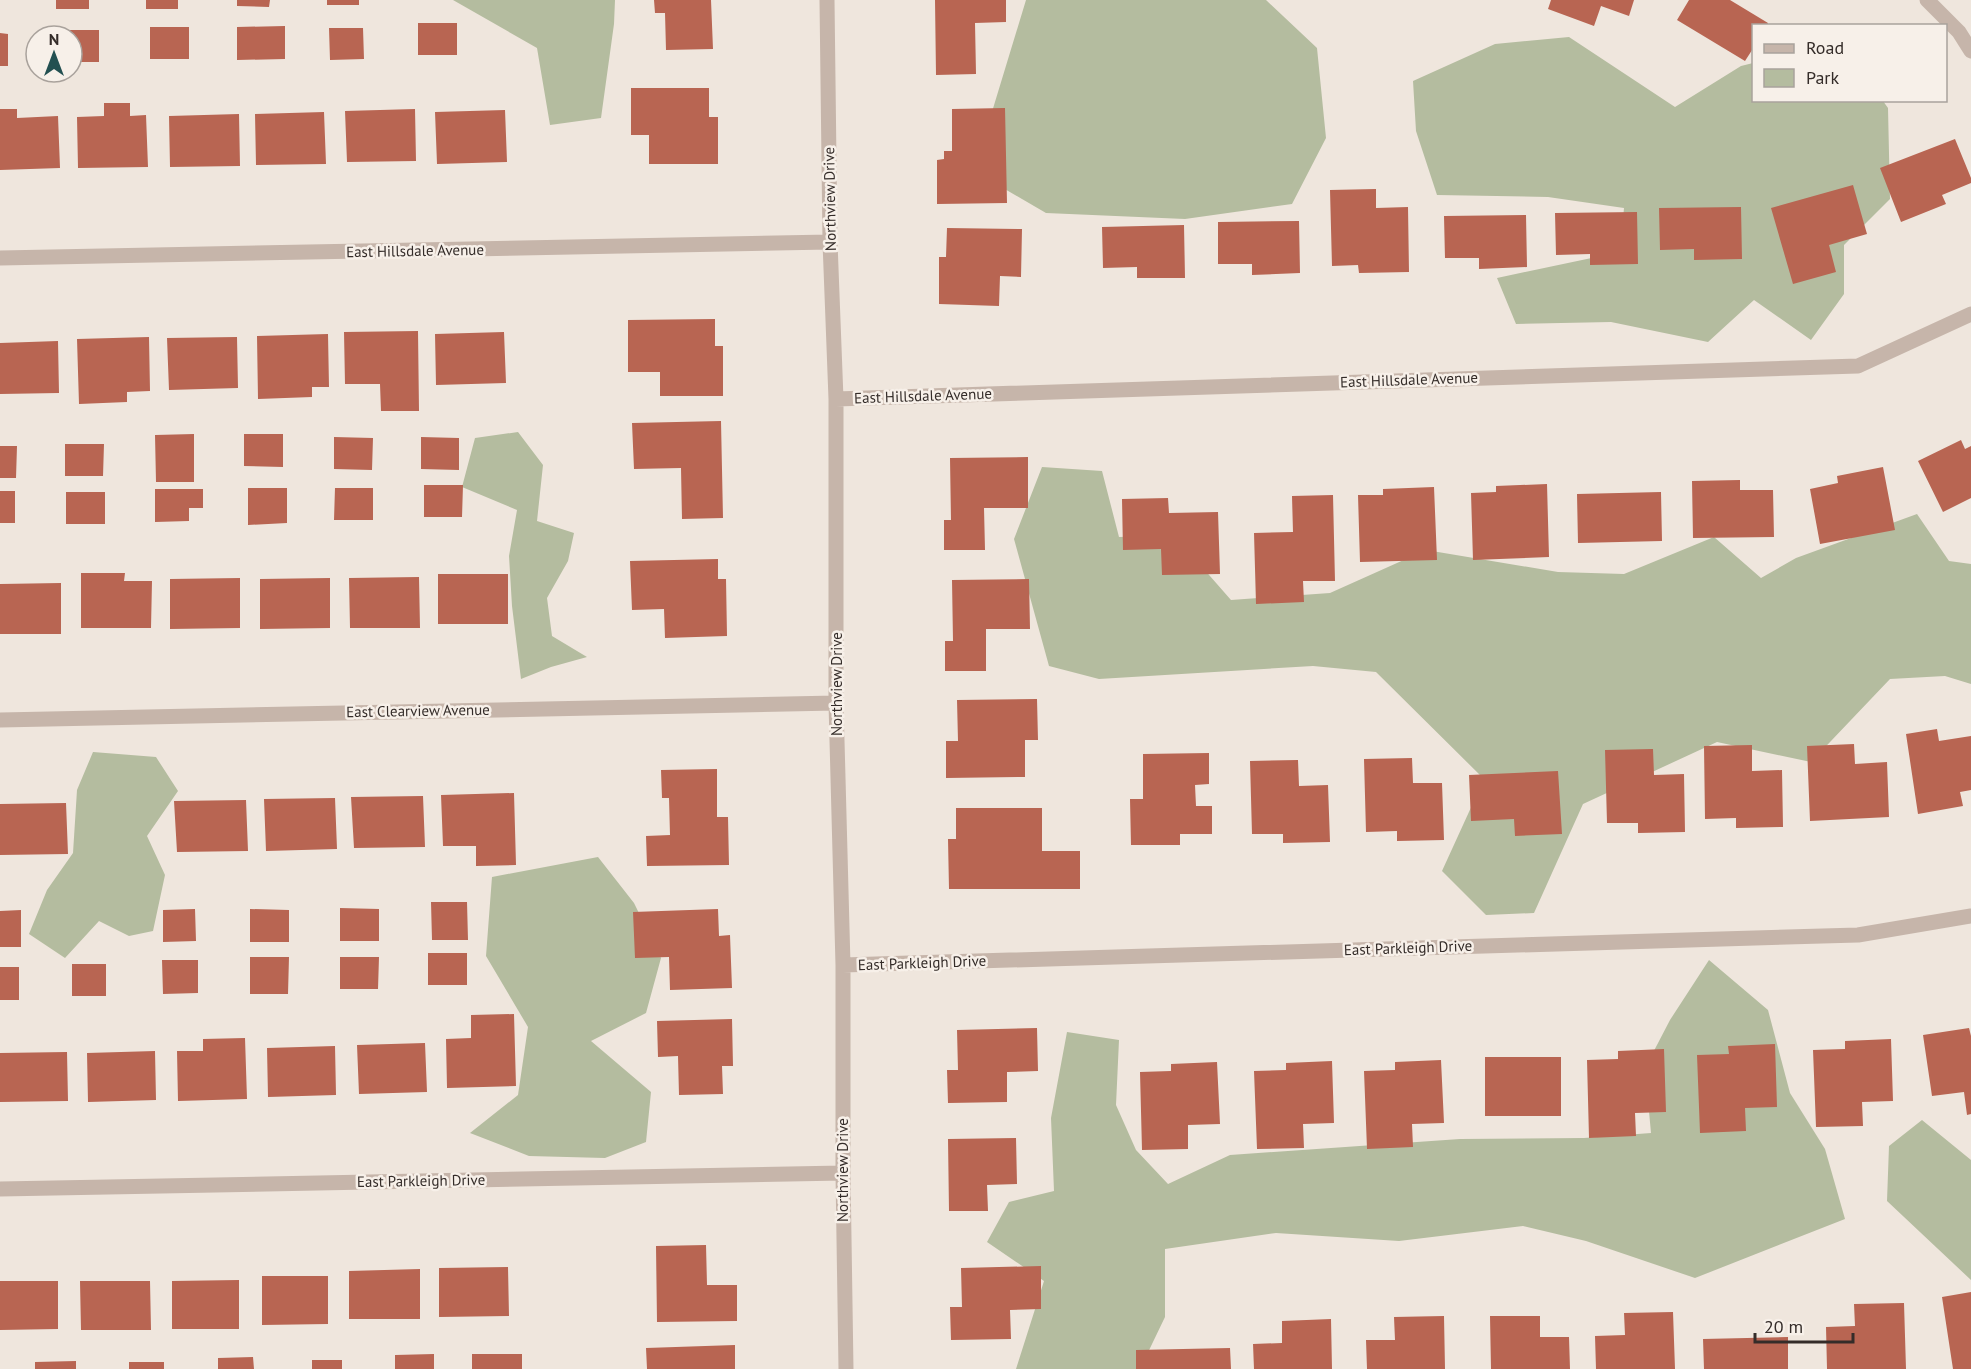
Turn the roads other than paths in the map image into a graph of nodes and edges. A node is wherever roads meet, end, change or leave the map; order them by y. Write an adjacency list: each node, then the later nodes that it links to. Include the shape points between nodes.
1 (827, 0): 4 (street, Northview Drive)
2 (1927, 0): 3 (street, via 1959,32)
3 (1971, 51)
4 (830, 242): 5 (street, East Hillsdale Avenue); 7 (street, Northview Drive)
5 (0, 258)
6 (1971, 314): 7 (street, East Hillsdale Avenue, via 1858,366)
7 (836, 399): 8 (street, Northview Drive)
8 (836, 703): 9 (street, East Clearview Avenue); 11 (street, Northview Drive)
9 (0, 720)
10 (1971, 916): 11 (street, East Parkleigh Drive, via 1858,935)
11 (843, 965): 12 (street, Northview Drive)
12 (843, 1173): 13 (street, East Parkleigh Drive); 14 (street, Northview Drive)
13 (0, 1189)
14 (846, 1369)

